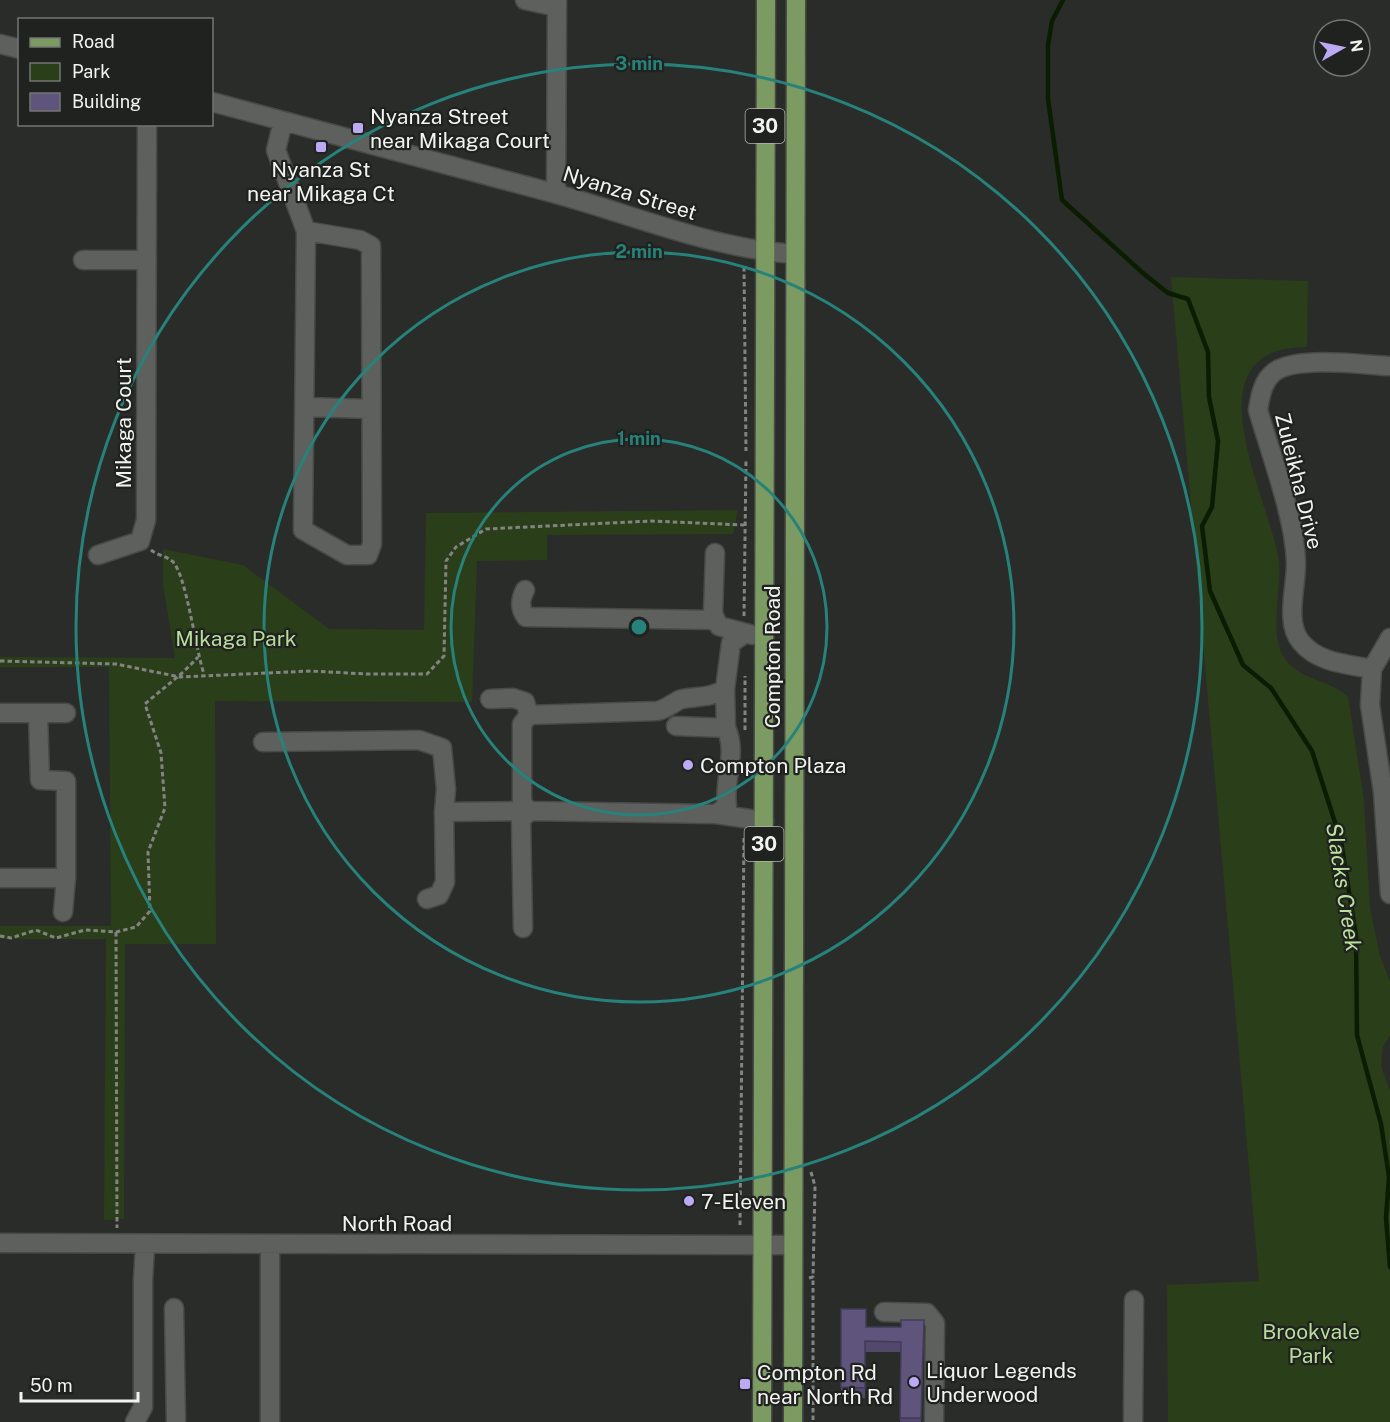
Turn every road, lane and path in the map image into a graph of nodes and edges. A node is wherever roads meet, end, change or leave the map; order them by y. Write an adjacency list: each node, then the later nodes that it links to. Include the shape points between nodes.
1 (525, 0): 4 (street)
2 (766, 0): 12 (main road, Compton Road / 30)
3 (796, 0): 13 (main road, Compton Road / 30)
4 (557, 3): 10 (street)
5 (0, 44): 6 (street)
6 (18, 48)
7 (213, 102): 8 (street, Nyanza Street)
8 (284, 121): 10 (street, Nyanza Street); 11 (street, via 276,150)
9 (147, 126): 15 (street, Mikaga Court)
10 (556, 194): 12 (street, Nyanza Street, via 705,240)
11 (306, 231): 17 (street); 18 (street, via 360,240 371,246)
12 (765, 252): 13 (street, Nyanza Street); 26 (main road, Compton Road / 30)
13 (794, 254): 59 (main road, Compton Road / 30)
14 (83, 260): 15 (street)
15 (145, 260): 20 (street, Mikaga Court, via 146,520)
16 (1390, 366): 30 (street, Zuleikha Drive, via 1303,362 1287,365 1271,373 1258,410 1295,545 1297,577 1292,619 1299,641 1318,658)
17 (304, 407): 18 (street); 18 (street, via 303,530 347,555 368,555 372,544)
18 (371, 409)
19 (744, 525): 31 (path, via 651,521 486,529 456,547 446,561 444,656 427,674)
20 (140, 541): 22 (street); 28 (path, via 174,562 189,608)
21 (715, 553): 24 (street)
22 (98, 555)
23 (525, 590): 24 (street, via 520,599 526,617)
24 (716, 620): 25 (street, via 719,626)
25 (744, 634): 26 (street); 33 (street, via 731,643)
26 (764, 637): 45 (main road, Compton Road / 30)
27 (1390, 638): 30 (street)
28 (198, 657): 31 (path); 32 (path)
29 (0, 661): 32 (path, via 116,664)
30 (1372, 669): 48 (street, via 1370,705 1383,792)
31 (204, 674): 32 (path)
32 (180, 677): 52 (path, via 145,704 161,753 165,808 148,852 150,911 136,927)
33 (725, 689): 38 (street, via 714,696 679,699 669,708 657,711); 40 (street)
34 (490, 699): 38 (street, via 525,702)
35 (0, 713): 36 (street)
36 (38, 713): 37 (street); 47 (street, via 39,780 66,781)
37 (66, 713)
38 (529, 715): 42 (street, via 522,724 522,803)
39 (676, 726): 40 (street)
40 (726, 728): 44 (street, via 732,755 725,790 727,806)
41 (263, 742): 43 (street, via 419,740 442,748 447,789)
42 (529, 811): 43 (street); 44 (street); 51 (street, via 521,820)
43 (444, 812): 49 (street, via 445,882 439,895)
44 (716, 814): 45 (street)
45 (764, 821): 58 (main road, Compton Road / 30)
46 (0, 878): 47 (street)
47 (66, 878): 50 (street)
48 (1390, 890)
49 (427, 899)
50 (63, 912)
51 (523, 928)
52 (116, 932): 53 (path, via 85,930 56,938 36,930 11,938); 55 (path)
53 (0, 936)
54 (0, 1243): 55 (street, North Road)
55 (117, 1245): 56 (street, North Road)
56 (145, 1245): 57 (street, North Road); 64 (street, via 143,1407)
57 (270, 1245): 58 (street, North Road); 66 (street)
58 (762, 1245): 59 (street, North Road); 67 (main road, Compton Road / 30)
59 (793, 1245): 68 (main road, Compton Road / 30)
60 (808, 1278): 69 (path, via 813,1278)
61 (1134, 1300): 71 (street)
62 (174, 1308): 65 (street)
63 (884, 1312): 70 (street, via 927,1313 935,1323)
64 (135, 1422)
65 (176, 1422)
66 (270, 1422)
67 (762, 1422)
68 (793, 1422)
69 (813, 1422)
70 (934, 1422)
71 (1133, 1422)

